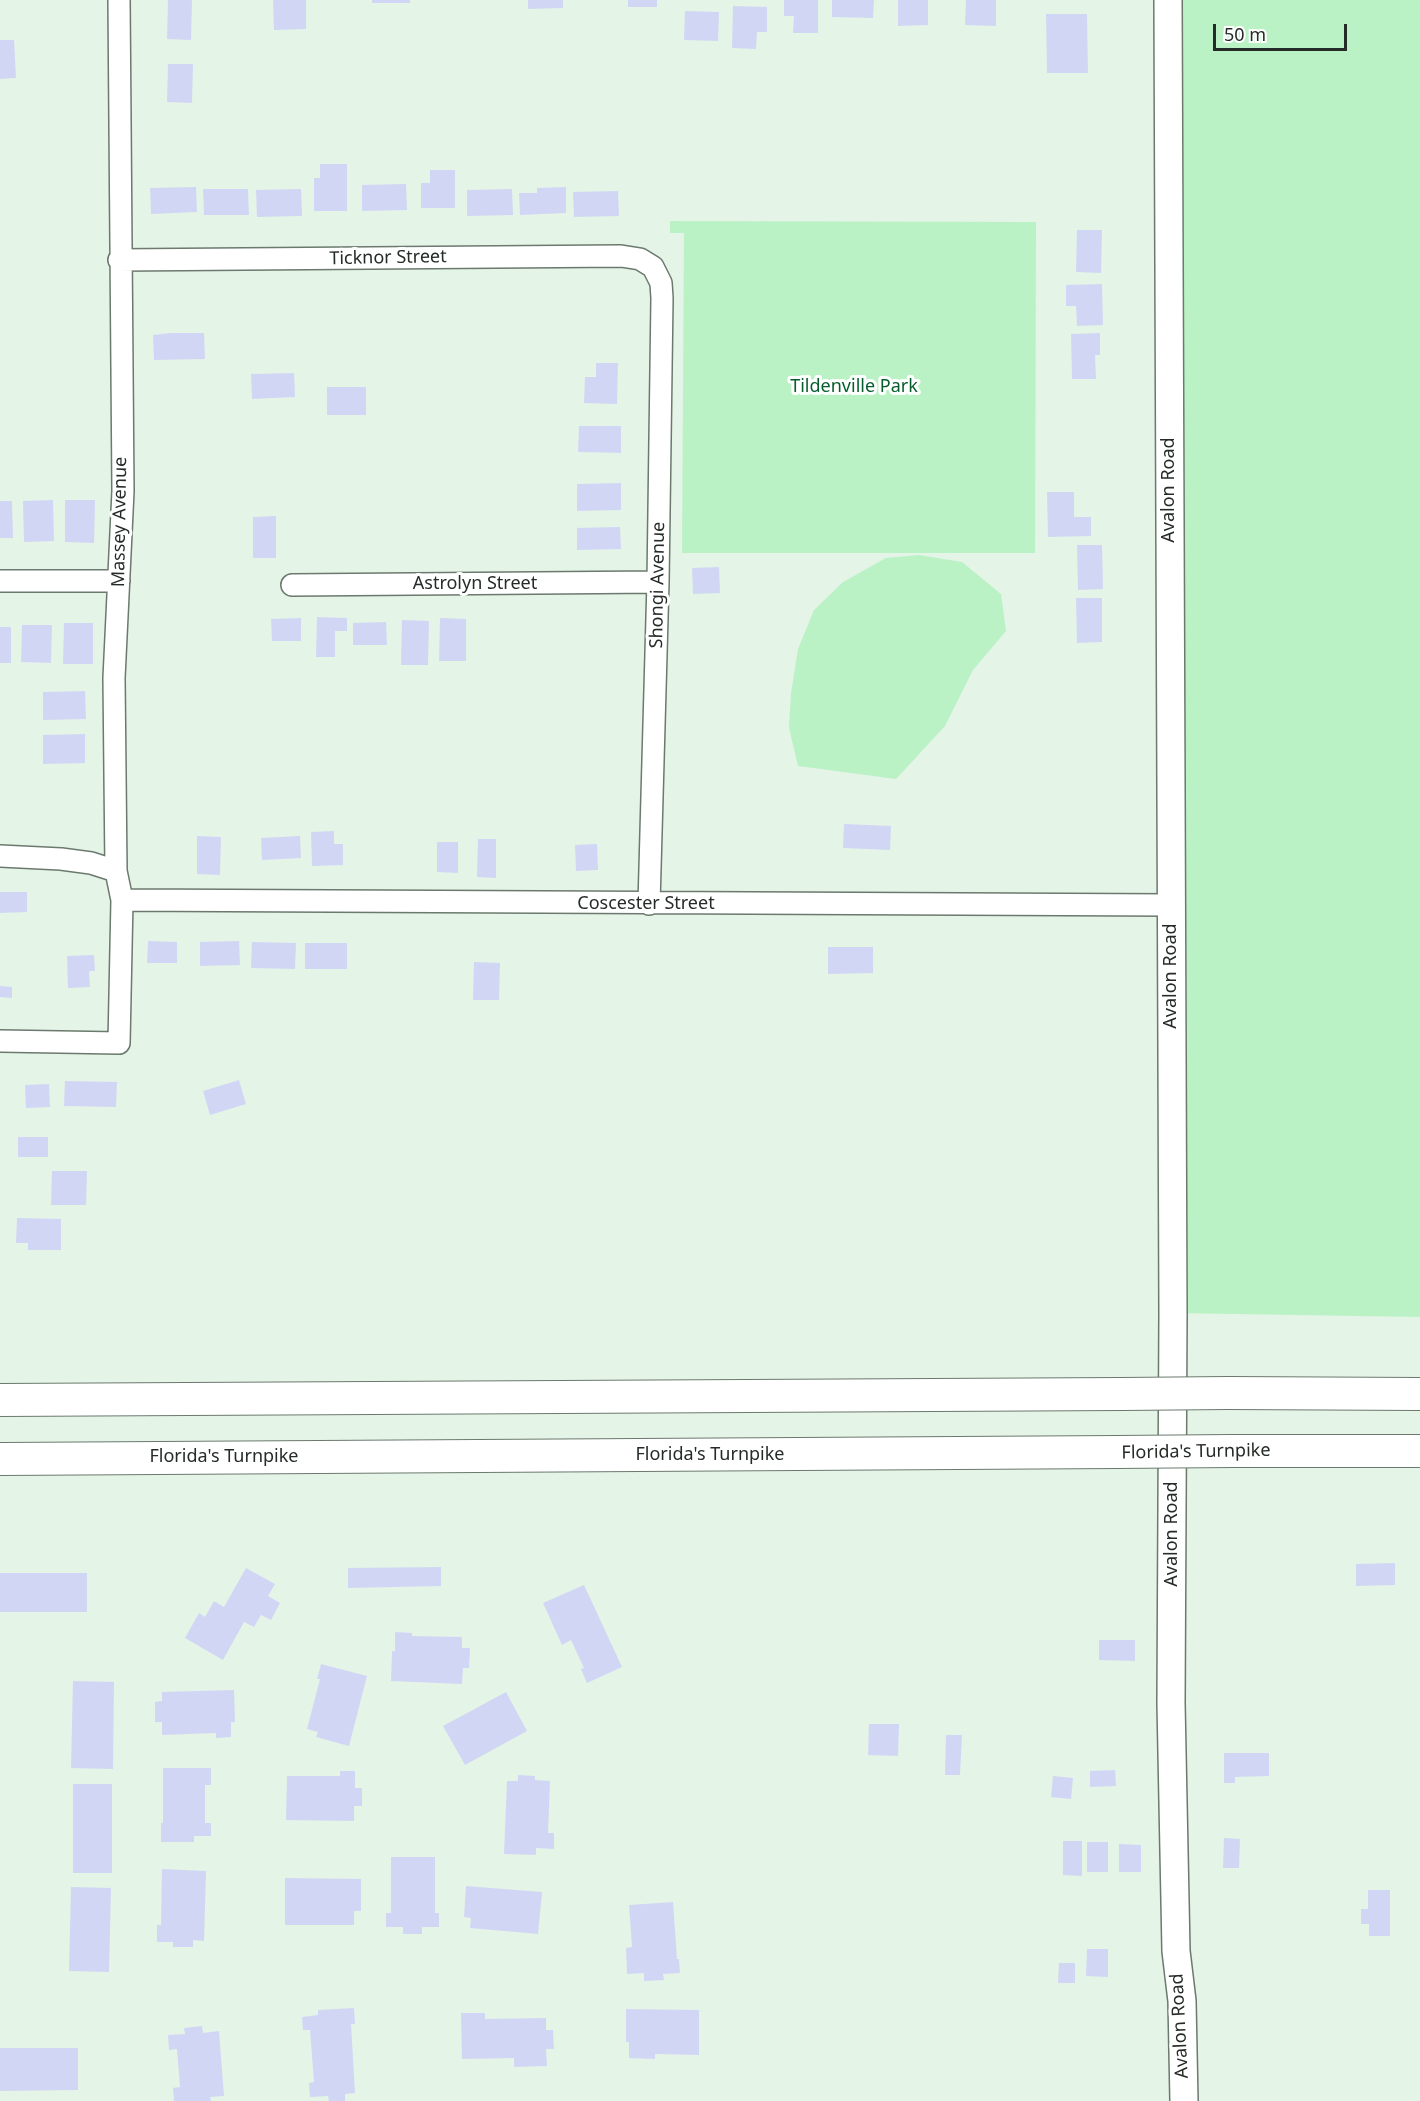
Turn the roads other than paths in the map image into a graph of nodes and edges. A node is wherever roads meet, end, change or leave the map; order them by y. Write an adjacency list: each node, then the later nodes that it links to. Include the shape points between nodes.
1 (119, 0): 3 (street, Massey Avenue)
2 (1168, 0): 13 (main road, Avalon Road)
3 (119, 260): 4 (street, Ticknor Street, via 621,256 640,259); 6 (street, Massey Avenue, via 123,491)
4 (653, 267): 7 (street, Shongi Avenue, via 661,283 662,298)
5 (0, 580): 6 (street)
6 (119, 581): 10 (street, Massey Avenue, via 114,678)
7 (658, 582): 8 (street, Astrolyn Street); 12 (street, Shongi Avenue)
8 (292, 585)
9 (0, 856): 10 (street, via 62,859)
10 (116, 871): 11 (street, Massey Avenue)
11 (122, 900): 12 (street, Coscester Street); 14 (street, Massey Avenue, via 119,1043)
12 (649, 904): 13 (street, Coscester Street)
13 (1170, 905): 19 (main road, Avalon Road, via 1171,1703)
14 (0, 1041)
15 (1420, 1394): 16 (highway, bridge)
16 (0, 1400)
17 (1420, 1451): 18 (highway, Florida's Turnpike, bridge)
18 (0, 1458)
19 (1176, 1951): 20 (main road, Avalon Road, via 1170,2000); 21 (main road, Avalon Road, via 1182,2001)
20 (1170, 2101)
21 (1184, 2101)

